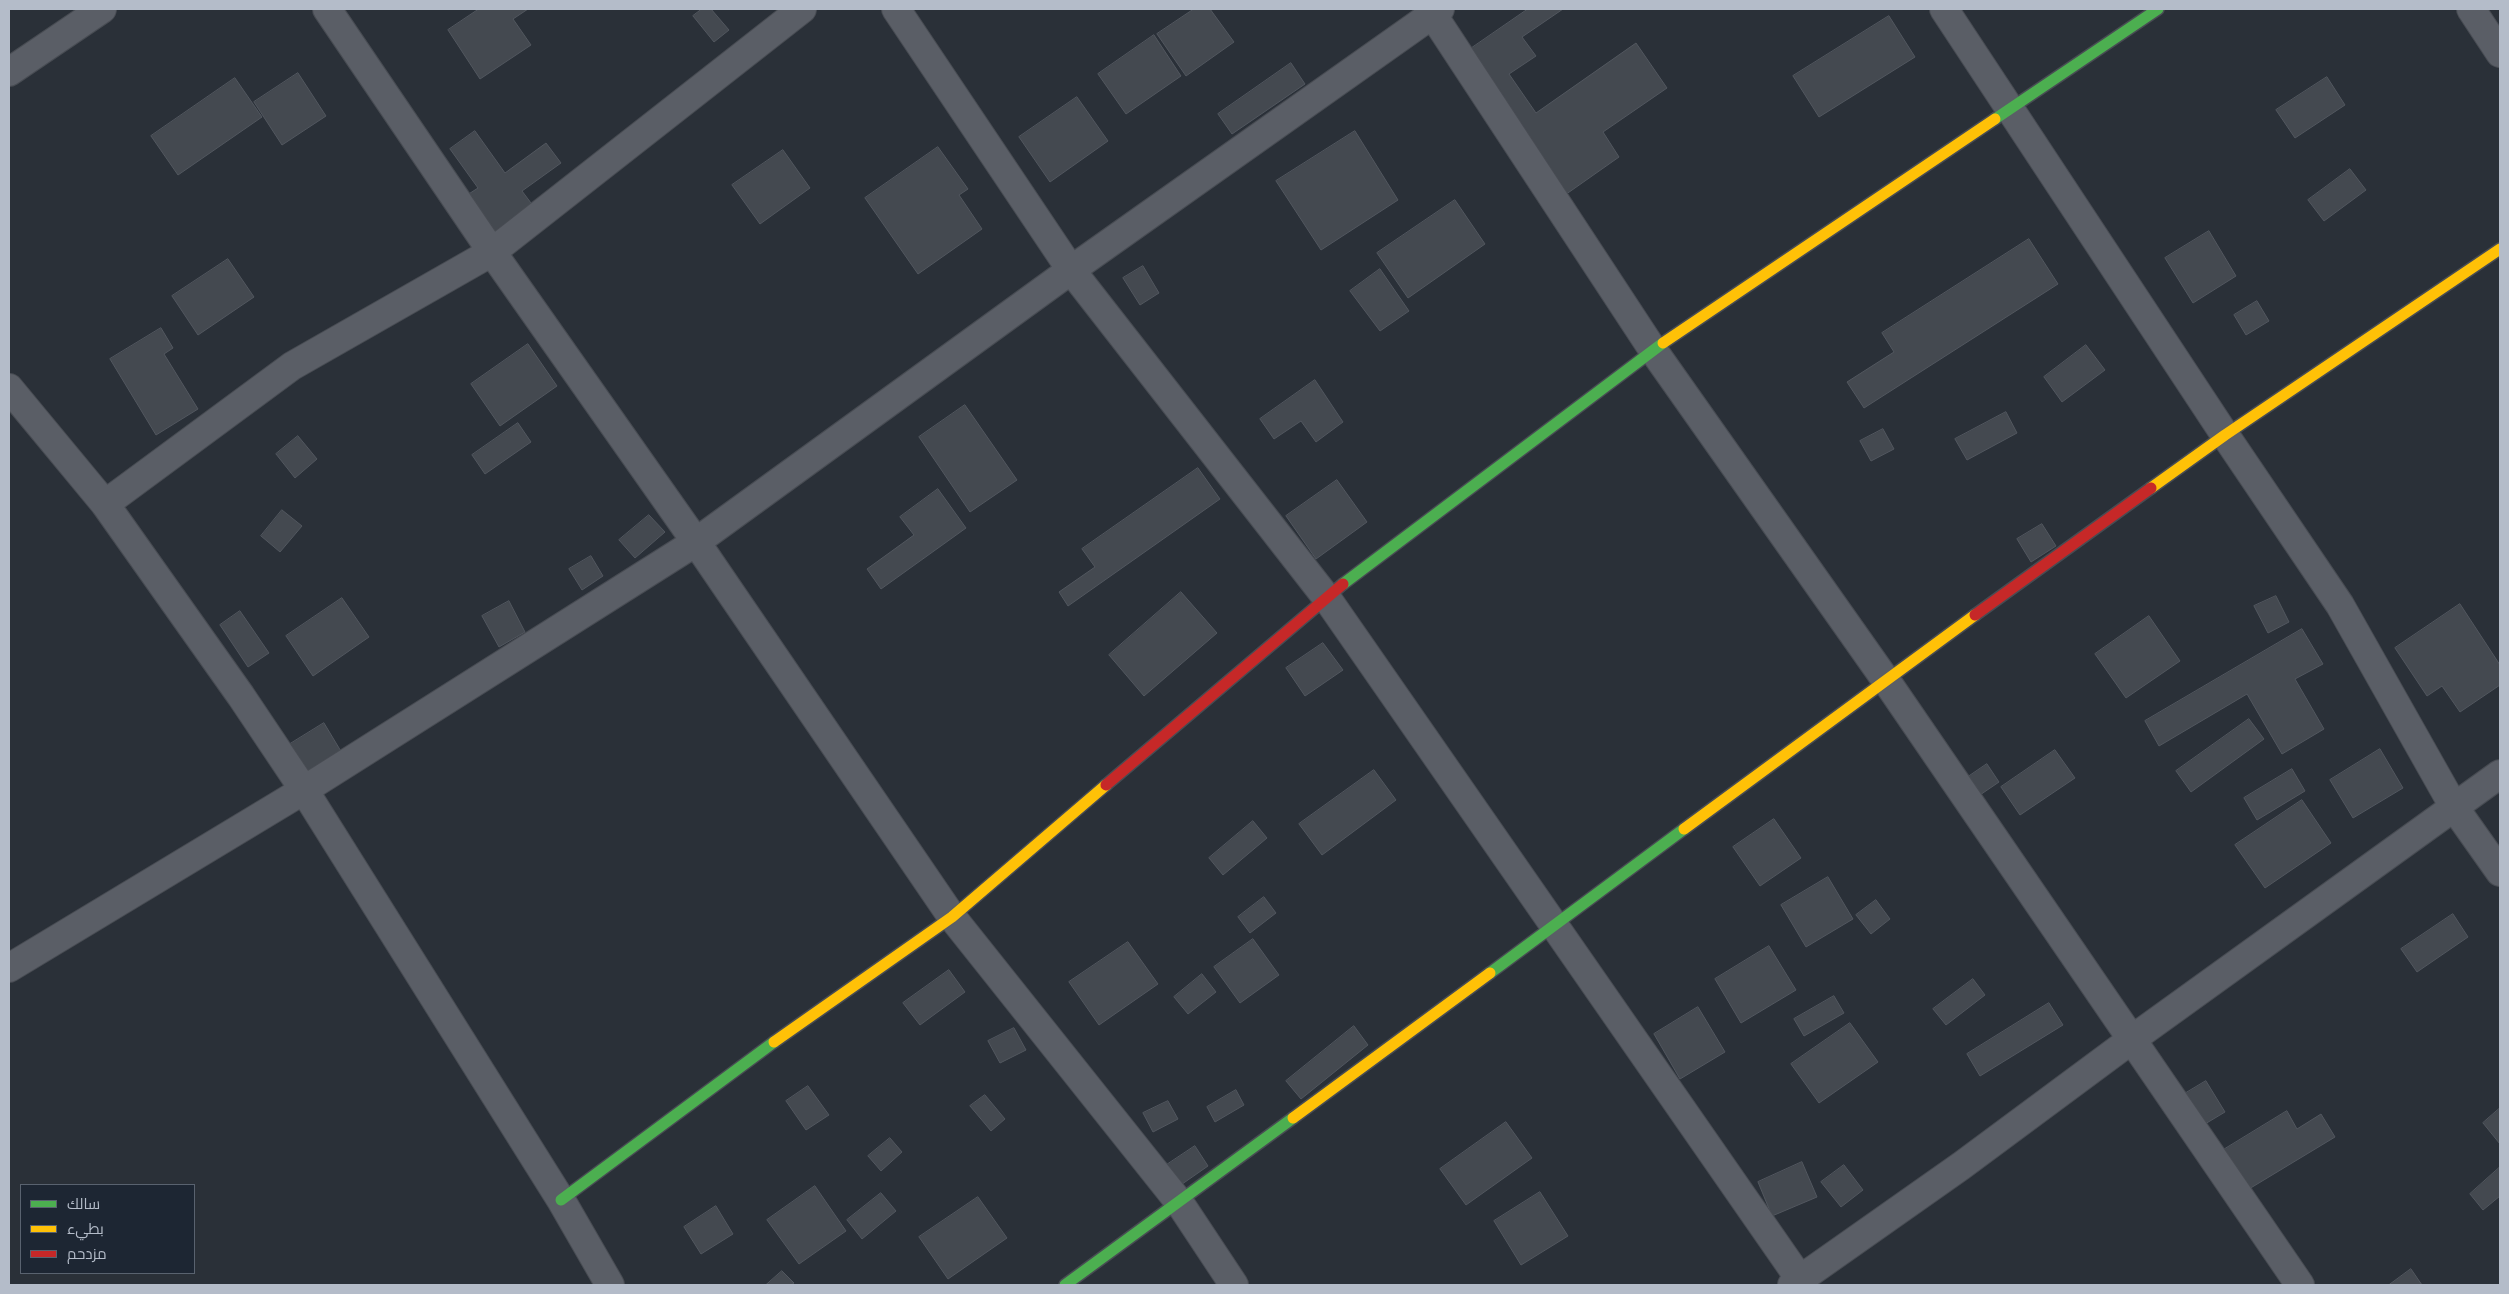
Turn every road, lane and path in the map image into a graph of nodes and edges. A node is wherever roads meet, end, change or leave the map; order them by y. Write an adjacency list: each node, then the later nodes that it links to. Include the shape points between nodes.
1 (102, 9): 10 (street)
2 (327, 9): 13 (street)
3 (802, 9): 13 (street)
4 (896, 9): 14 (street)
5 (1944, 9): 11 (street)
6 (2158, 9): 11 (street)
7 (2471, 9): 9 (street)
8 (1434, 10): 14 (street); 15 (street)
9 (2500, 53)
10 (9, 72)
11 (2011, 110): 15 (street); 17 (street)
12 (2500, 249): 17 (street)
13 (492, 252): 18 (street, via 292,366); 19 (street)
14 (1071, 270): 19 (street); 20 (street)
15 (1653, 350): 20 (street); 21 (street)
16 (9, 388): 18 (street)
17 (2225, 435): 21 (street); 24 (street, via 2340,605)
18 (104, 504): 23 (street, via 242,696)
19 (696, 542): 23 (street); 26 (street)
20 (1326, 597): 26 (street); 27 (street)
21 (1885, 679): 27 (street); 29 (street)
22 (2500, 774): 24 (street)
23 (304, 790): 28 (street); 30 (street)
24 (2454, 808): 25 (street); 29 (street)
25 (2500, 872)
26 (952, 917): 30 (street, via 755,1056); 31 (street)
27 (1556, 926): 31 (street); 32 (street)
28 (9, 968)
29 (2131, 1040): 32 (street); 36 (street)
30 (560, 1200): 33 (street)
31 (1179, 1202): 34 (street); 35 (street)
32 (1799, 1283)
33 (610, 1285)
34 (1065, 1285)
35 (1234, 1285)
36 (2300, 1285)

